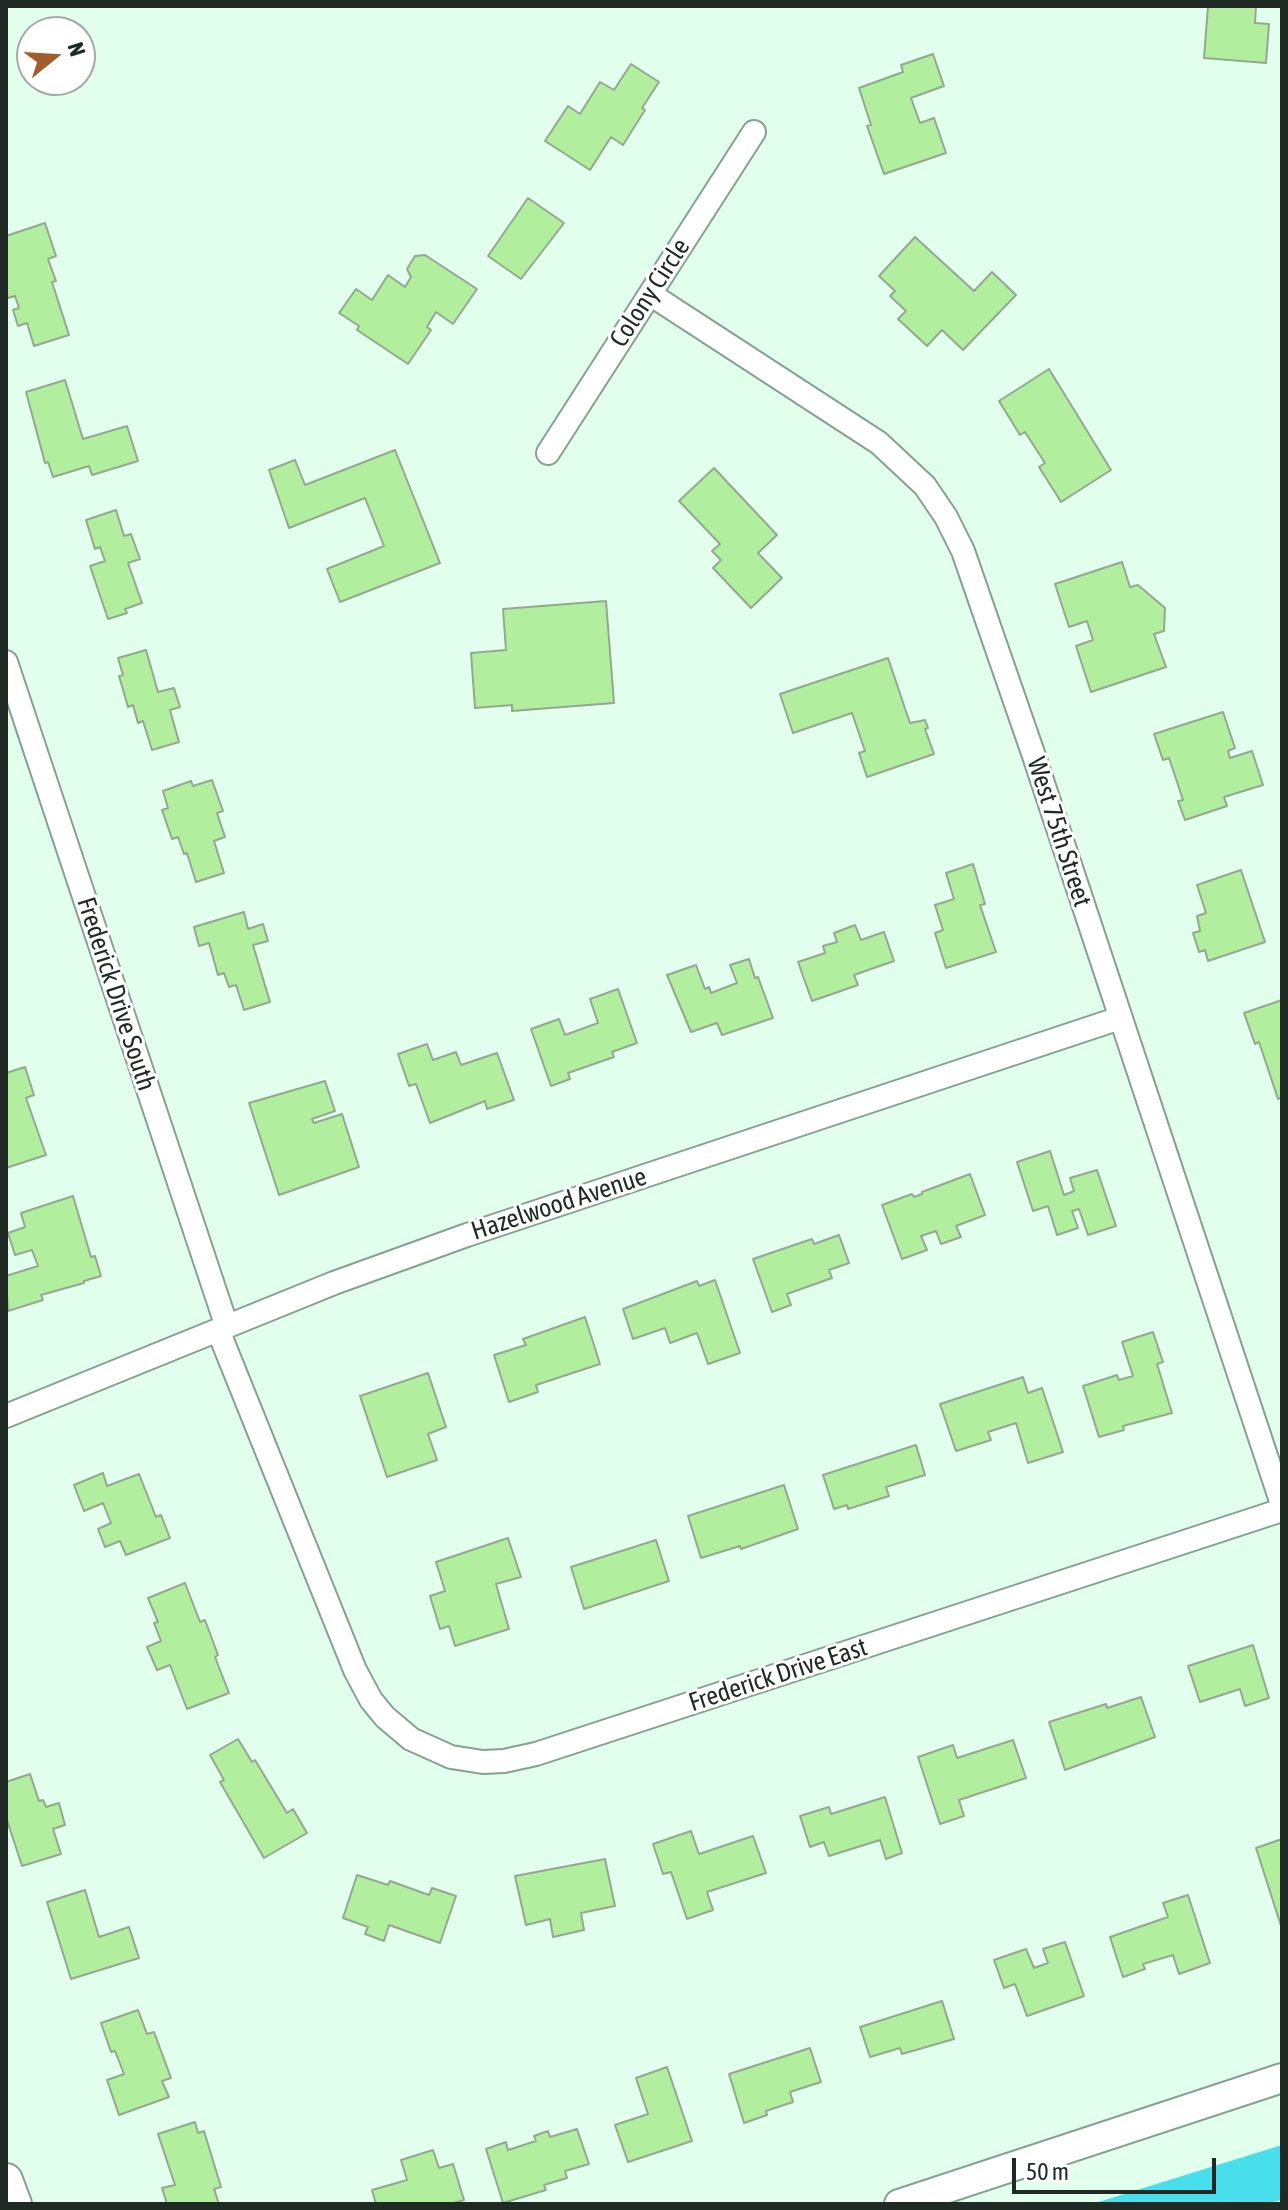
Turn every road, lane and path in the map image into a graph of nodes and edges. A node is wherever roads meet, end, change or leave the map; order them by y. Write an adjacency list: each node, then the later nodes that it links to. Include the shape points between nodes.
1 (754, 132): 2 (street, Colony Circle)
2 (650, 294): 3 (street, Colony Circle); 5 (street, West 75th Street, via 879,443 940,506 963,551)
3 (548, 453)
4 (6, 662): 6 (street, Frederick Drive South)
5 (1120, 1018): 6 (street, Hazelwood Avenue, via 467,1235); 8 (street, West 75th Street)
6 (222, 1328): 7 (street, Hazelwood Avenue); 9 (street, Frederick Drive South)
7 (6, 1416)
8 (1282, 1507): 9 (street, Frederick Drive East, via 504,1761 451,1757 402,1732 371,1700)
9 (334, 1619)
10 (1282, 2078): 12 (street)
11 (6, 2180): 13 (main road)
12 (911, 2202)
13 (15, 2204)

